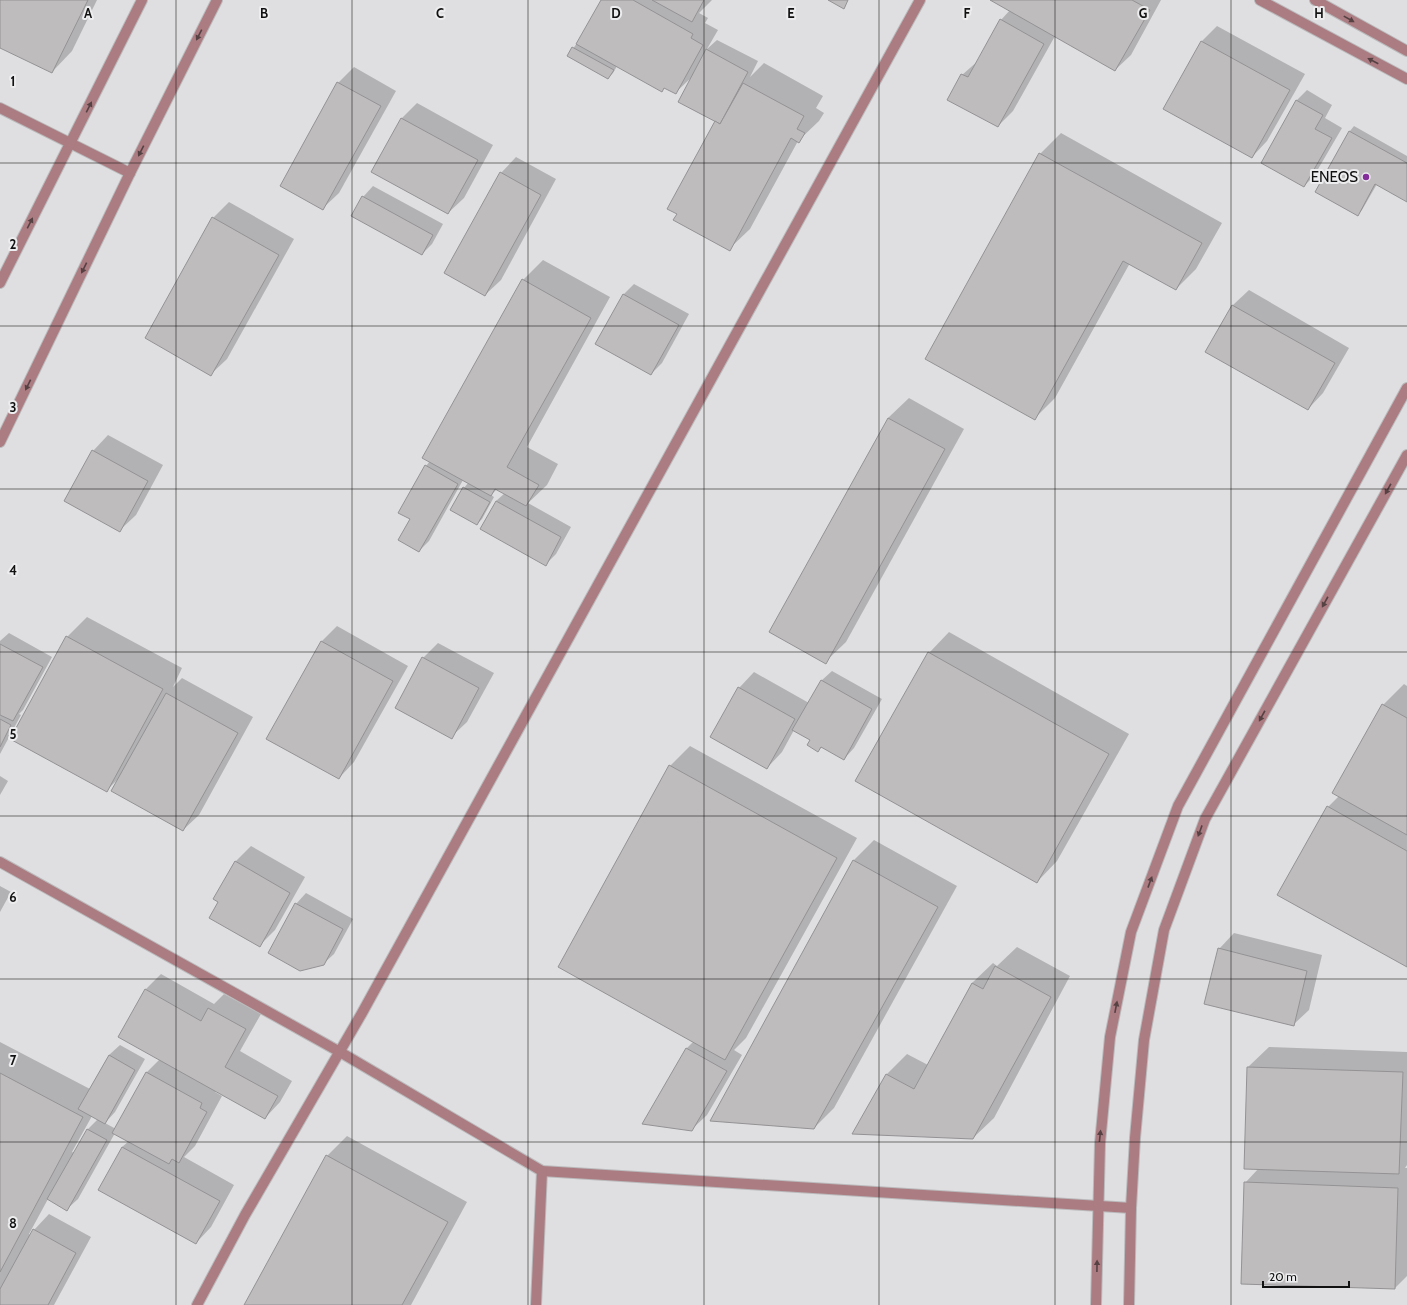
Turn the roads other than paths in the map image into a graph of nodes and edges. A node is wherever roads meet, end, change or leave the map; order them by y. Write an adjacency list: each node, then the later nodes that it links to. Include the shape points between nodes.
1 (142, 0): 9 (street, one-way to 1)
2 (217, 0): 10 (street, one-way to 10)
3 (920, 0): 16 (street)
4 (1260, 0): 7 (street, one-way to 4)
5 (1315, 0): 6 (street, one-way to 6)
6 (1407, 51)
7 (1407, 79)
8 (0, 108): 9 (street)
9 (70, 142): 10 (street); 11 (street, one-way to 9)
10 (130, 172): 13 (street, one-way to 13)
11 (0, 282)
12 (1407, 388): 18 (street, one-way to 12, via 1100,1143 1110,1036 1132,932 1178,806)
13 (0, 442)
14 (1407, 455): 19 (street, one-way to 19, via 1205,819 1166,922 1144,1040 1134,1138)
15 (0, 862): 16 (street)
16 (340, 1052): 17 (street); 20 (street, via 245,1215)
17 (542, 1171): 18 (street); 21 (street)
18 (1098, 1205): 19 (street); 22 (street, one-way to 18)
19 (1131, 1208): 23 (street)
20 (197, 1305)
21 (536, 1305)
22 (1096, 1305)
23 (1129, 1305)

